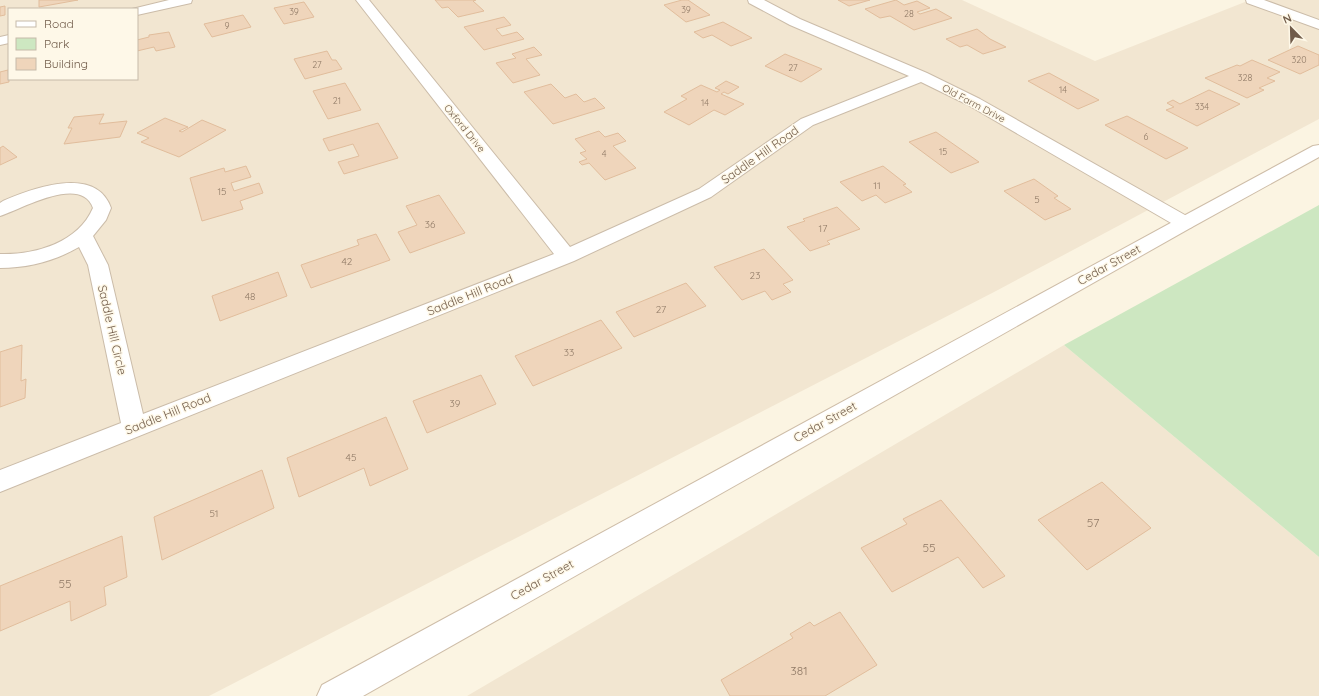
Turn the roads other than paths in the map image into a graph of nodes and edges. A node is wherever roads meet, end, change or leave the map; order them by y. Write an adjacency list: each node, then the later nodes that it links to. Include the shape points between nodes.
1 (186, 0): 5 (street)
2 (362, 0): 12 (street, Oxford Drive)
3 (754, 0): 7 (street, Old Farm Drive, via 795,22)
4 (1252, 0): 6 (street)
5 (138, 11)
6 (1319, 25)
7 (922, 76): 10 (street, Old Farm Drive, via 974,102); 12 (street, Saddle Hill Road, via 807,122 705,193)
8 (1319, 150): 10 (street, Cedar Street)
9 (0, 210): 11 (street, via 42,193 65,189 84,191 97,197 102,208 97,221)
10 (1185, 223): 16 (street, Cedar Street)
11 (83, 235): 13 (street, via 62,248 36,258); 14 (street, Saddle Hill Circle, via 98,264)
12 (567, 256): 14 (street, Saddle Hill Road)
13 (0, 261)
14 (134, 428): 15 (street, Saddle Hill Road)
15 (0, 481)
16 (333, 696)

